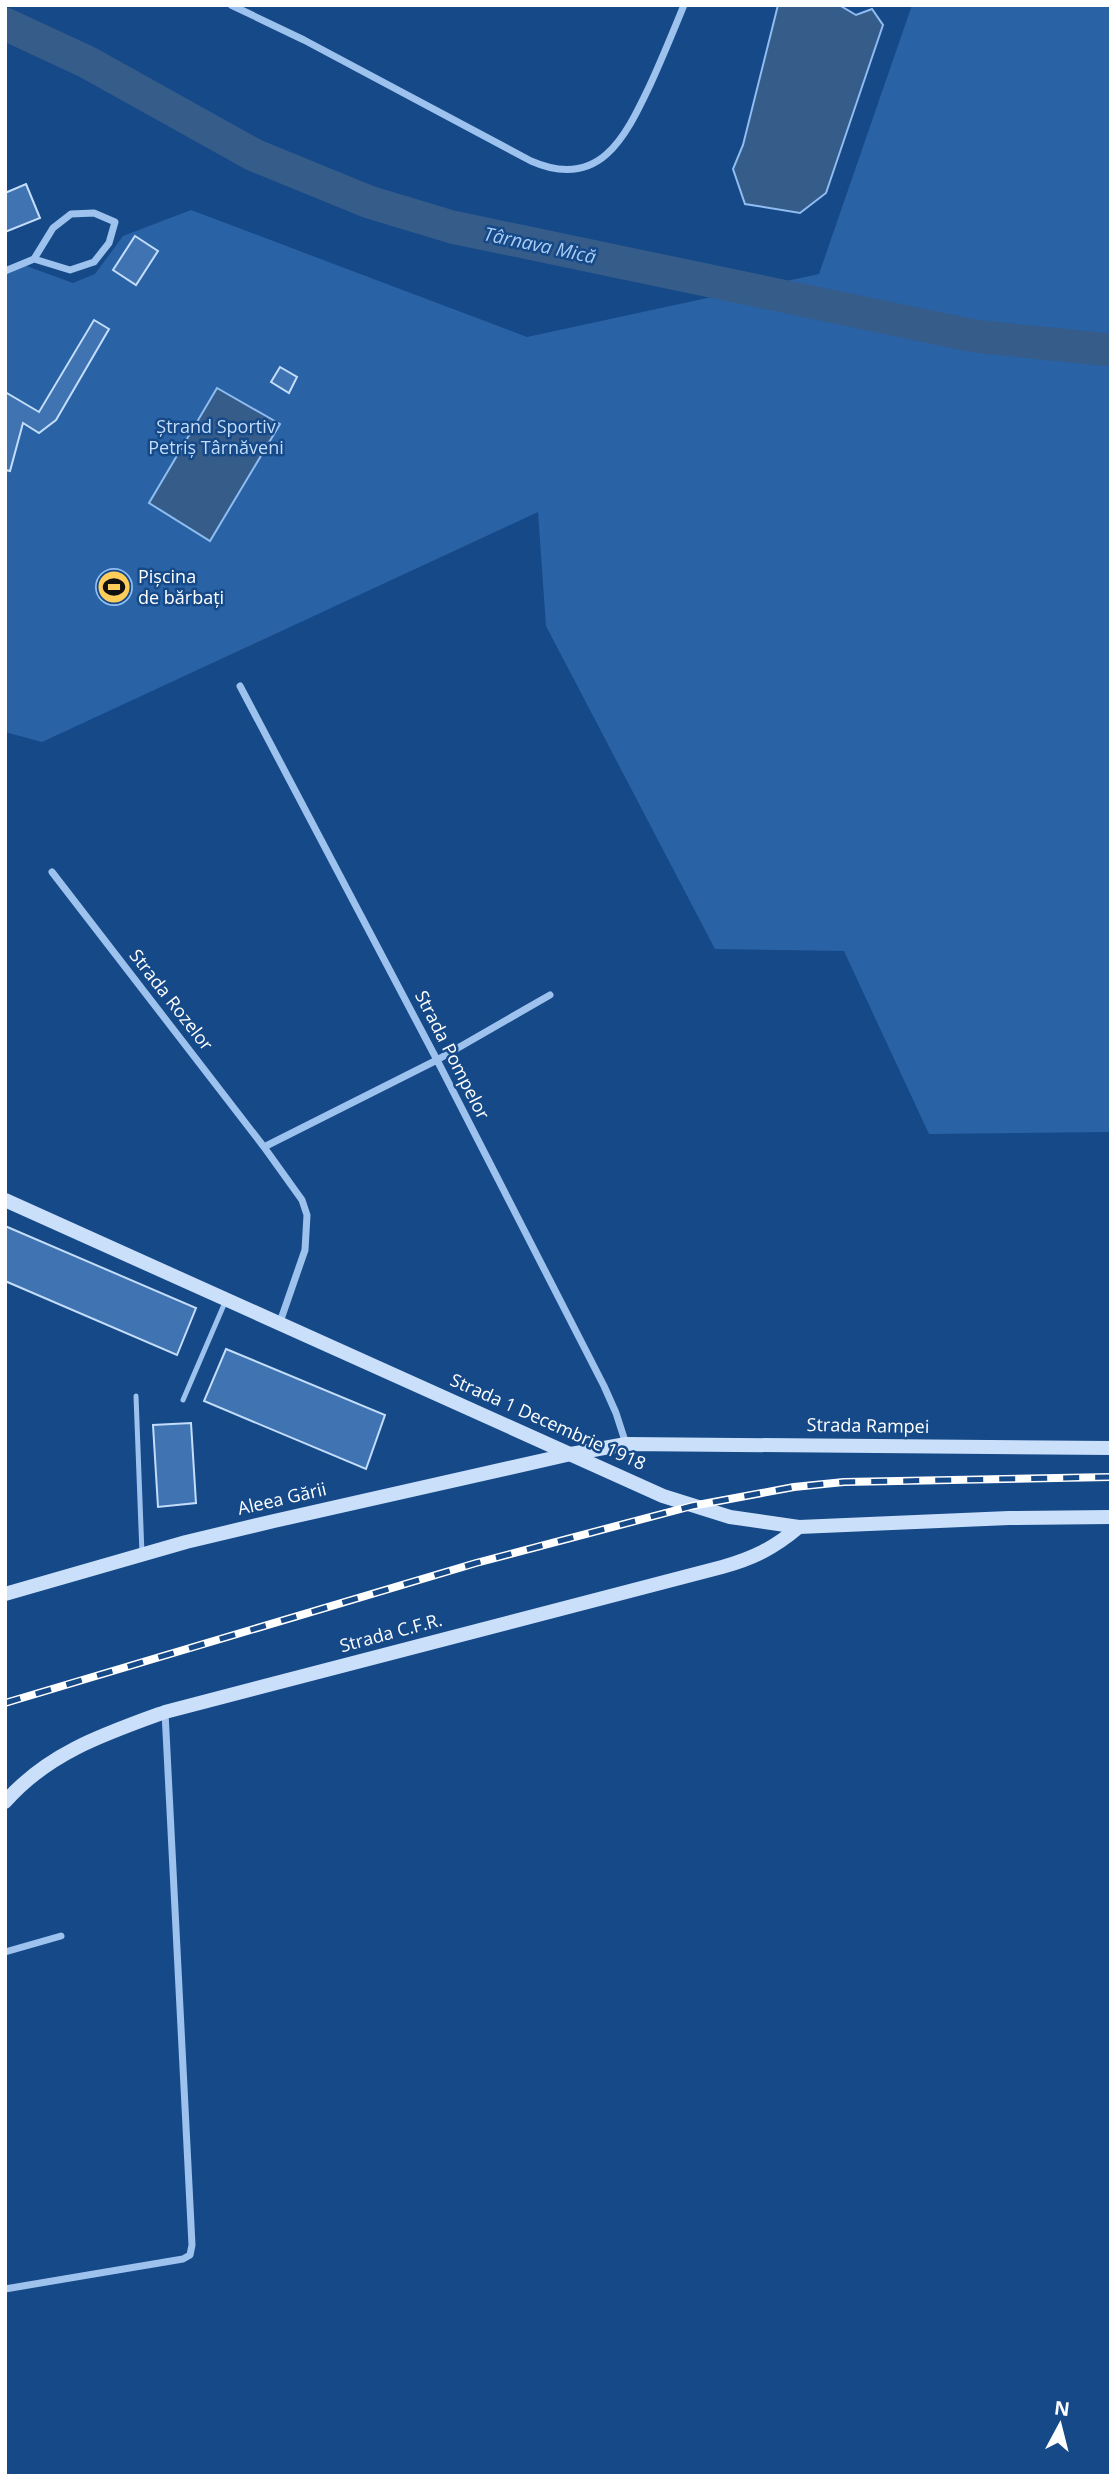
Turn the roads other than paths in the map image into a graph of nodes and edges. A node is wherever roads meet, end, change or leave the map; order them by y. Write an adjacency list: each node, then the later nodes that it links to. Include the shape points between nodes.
1 (231, 5): 2 (street, via 531,161 568,171 587,167 618,145 634,120)
2 (684, 5)
3 (34, 259): 3 (street, via 70,270 94,262 109,243 115,222 94,213 71,214 53,228); 4 (street)
4 (5, 271)
5 (240, 686): 8 (street, Strada Pompelor)
6 (52, 872): 9 (street, Strada Rozelor)
7 (550, 995): 8 (street)
8 (438, 1060): 9 (street); 15 (street, Strada Pompelor, via 604,1386)
9 (264, 1147): 12 (street, Strada Rozelor, via 307,1214 305,1250)
10 (5, 1200): 11 (street, Strada 1 Decembrie 1918)
11 (227, 1299): 12 (street, Strada 1 Decembrie 1918); 14 (lane)
12 (280, 1322): 17 (street, Strada 1 Decembrie 1918)
13 (136, 1396): 20 (lane)
14 (183, 1400)
15 (626, 1444): 16 (street, Strada Rampei); 17 (street, Strada Rampei)
16 (1111, 1448)
17 (571, 1454): 19 (street, Strada 1 Decembrie 1918, via 692,1506); 20 (street, Aleea Gării)
18 (1111, 1517): 19 (street, Strada 1 Decembrie 1918)
19 (799, 1527): 22 (street, Strada C.F.R., via 751,1559)
20 (142, 1555): 21 (street, Aleea Gării)
21 (5, 1594)
22 (165, 1712): 23 (street, Strada C.F.R., via 50,1762); 26 (street, via 190,2255)
23 (5, 1802)
24 (61, 1936): 25 (street)
25 (5, 1952)
26 (5, 2289)

